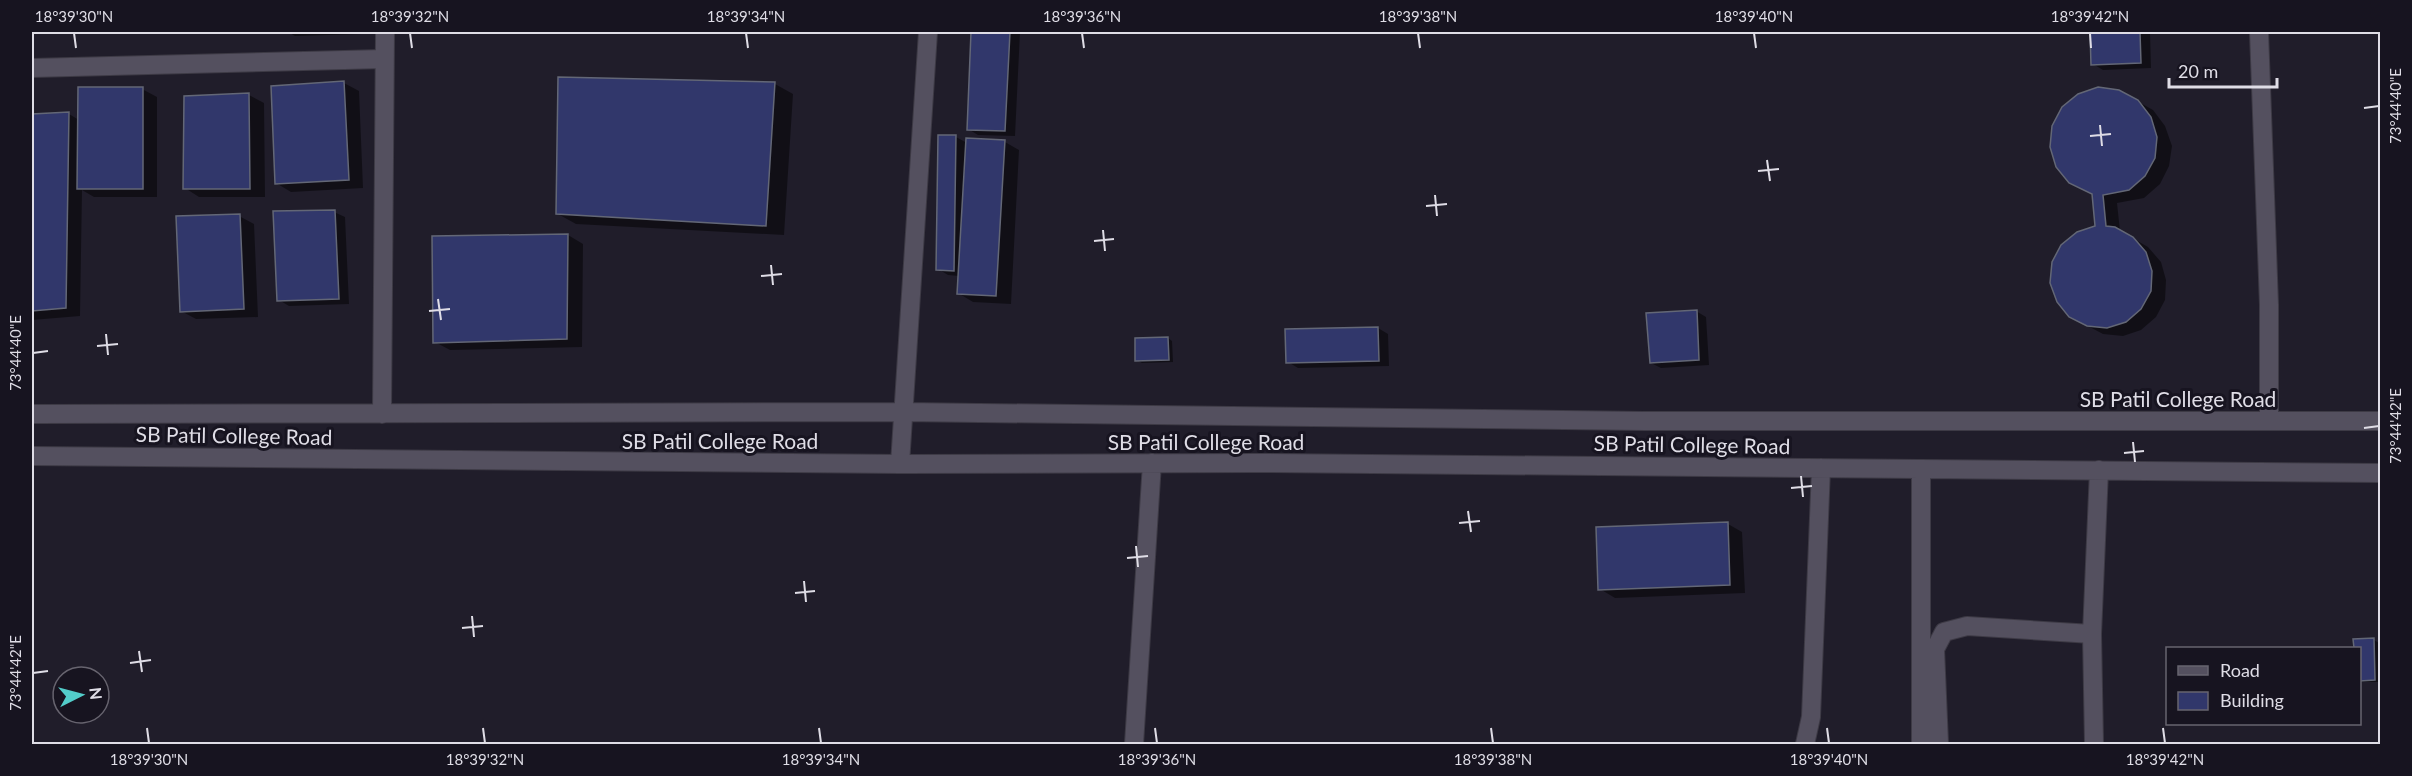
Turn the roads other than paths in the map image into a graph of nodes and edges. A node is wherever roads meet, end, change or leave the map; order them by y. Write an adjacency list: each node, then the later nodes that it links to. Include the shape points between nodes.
1 (385, 32): 4 (street)
2 (928, 32): 6 (street)
3 (2259, 32): 9 (street)
4 (384, 59): 5 (street); 8 (street)
5 (32, 69)
6 (903, 412): 8 (street, SB Patil College Road); 9 (street, SB Patil College Road, via 1643,421); 13 (street)
7 (32, 414): 8 (street, SB Patil College Road)
8 (381, 414)
9 (2269, 421): 10 (street, SB Patil College Road)
10 (2380, 421)
11 (32, 456): 13 (street, SB Patil College Road)
12 (1152, 463): 13 (street, SB Patil College Road); 14 (street, SB Patil College Road); 19 (street)
13 (900, 464)
14 (1821, 468): 15 (street, SB Patil College Road); 20 (street, via 1811,717)
15 (1921, 469): 16 (street, SB Patil College Road); 21 (street)
16 (2099, 470): 17 (street, SB Patil College Road); 18 (street)
17 (2380, 473)
18 (2092, 634): 22 (street, via 1967,626 1944,632 1935,649); 23 (street)
19 (1134, 744)
20 (1805, 744)
21 (1921, 744)
22 (1939, 744)
23 (2094, 744)

